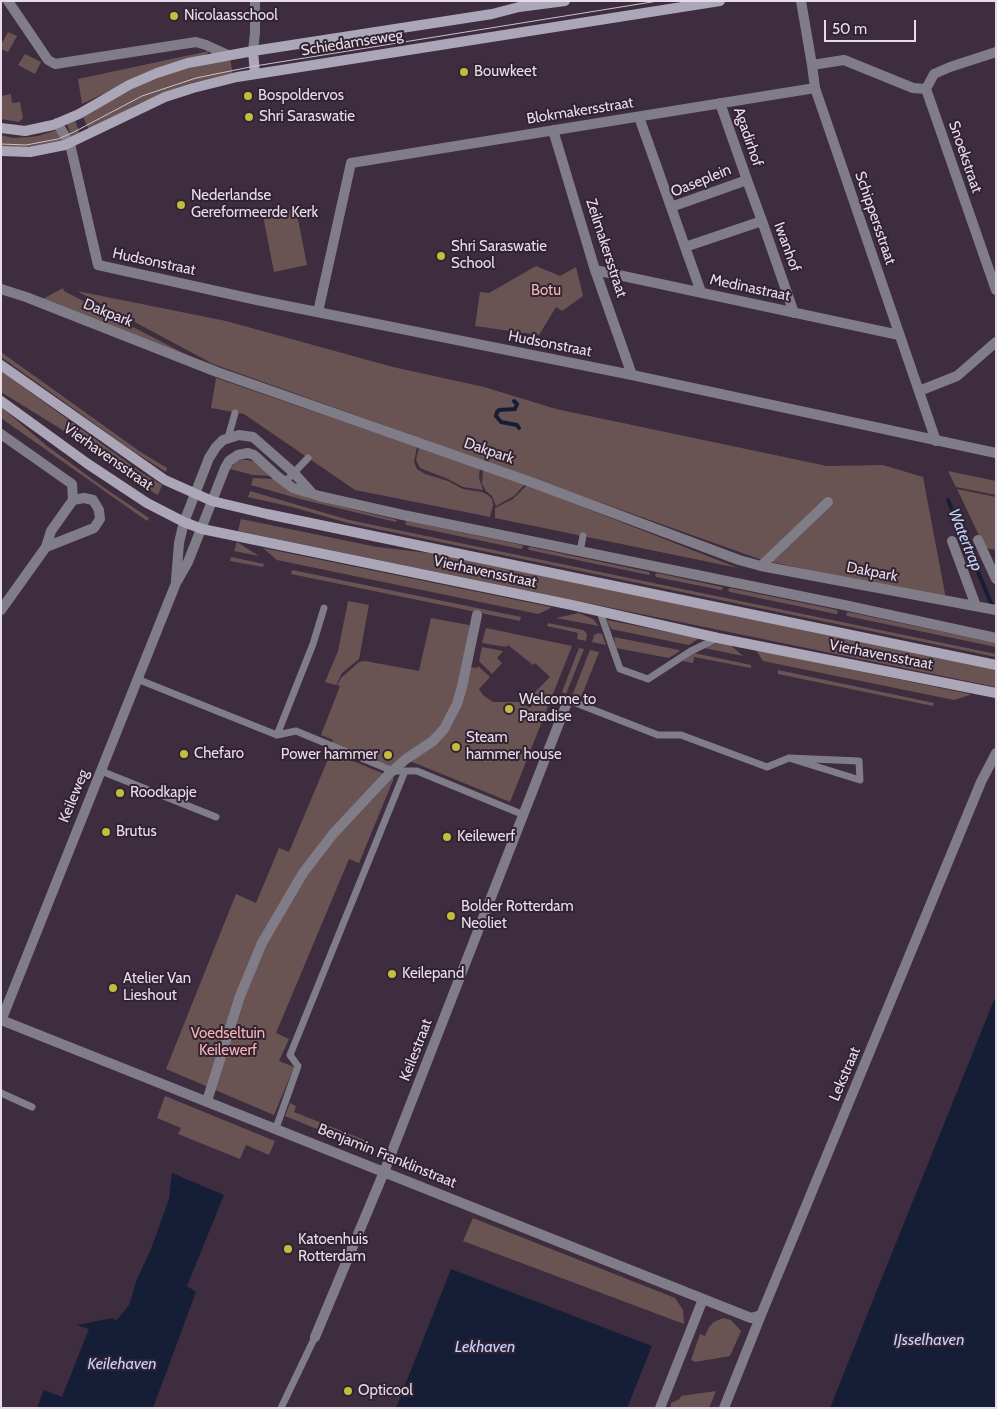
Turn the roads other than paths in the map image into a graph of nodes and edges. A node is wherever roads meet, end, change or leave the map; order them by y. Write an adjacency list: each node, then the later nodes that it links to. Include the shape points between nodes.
1 (8, 1): 8 (street, via 51,63 196,42)
2 (255, 1): 6 (street)
3 (565, 1): 6 (main road, Schiedamseweg)
4 (720, 1): 10 (main road, Schiedamseweg)
5 (801, 1): 9 (street, Schippersstraat)
6 (253, 50): 8 (main road, Schiedamseweg); 10 (main road)
7 (996, 52): 12 (street, via 934,74)
8 (228, 55): 15 (main road, Schiedamseweg, via 149,76)
9 (812, 65): 11 (street, Schippersstraat); 12 (street, via 844,60 913,88)
10 (256, 74): 18 (main road, Schiedamseweg, via 176,93)
11 (814, 88): 13 (street, Blokmakersstraat); 30 (street, Schippersstraat)
12 (926, 89): 26 (street, Snoekstraat)
13 (720, 104): 14 (street, Blokmakersstraat); 20 (street, Agadirhof)
14 (639, 117): 17 (street, Blokmakersstraat); 21 (street)
15 (57, 124): 16 (main road, Schiedamseweg, via 25,131); 18 (street)
16 (1, 128)
17 (553, 130): 24 (street, Zeilmakersstraat); 28 (street, Blokmakersstraat, via 351,163)
18 (70, 144): 19 (main road, Schiedamseweg, via 39,151); 28 (street, Hudsonstraat, via 98,265)
19 (1, 151)
20 (747, 180): 21 (street, Oaseplein); 22 (street, Oaseplein)
21 (670, 207): 23 (street, Oaseplein)
22 (762, 221): 23 (street); 29 (street, Iwanhof)
23 (685, 247): 27 (street, Oaseplein)
24 (596, 270): 27 (street, Medinastraat); 33 (street, Zeilmakersstraat)
25 (1, 289): 58 (street, Dakpark, via 217,372)
26 (996, 290)
27 (701, 292): 29 (street, Medinastraat)
28 (318, 312): 33 (street, Hudsonstraat)
29 (794, 312): 30 (street, Medinastraat)
30 (899, 335): 34 (street, Schippersstraat)
31 (996, 342): 34 (street, via 957,376)
32 (1, 365): 45 (main road, Vierhavensstraat, via 165,480)
33 (632, 375): 39 (street, Hudsonstraat)
34 (919, 391): 39 (street, Schippersstraat)
35 (1, 401): 49 (main road, Vierhavensstraat, via 88,464 147,503)
36 (236, 413): 38 (lane)
37 (1, 434): 46 (street, via 72,484)
38 (228, 438): 42 (street, via 239,435 253,437); 45 (street, via 216,446)
39 (936, 441): 40 (street, Hudsonstraat)
40 (996, 453)
41 (308, 458): 42 (lane)
42 (294, 473): 43 (lane); 44 (street)
43 (285, 482): 44 (street); 47 (street, via 254,455 241,454 225,468)
44 (312, 494): 55 (street)
45 (195, 495): 47 (main road, Vierhavensstraat); 49 (street, Keileweg)
46 (73, 500): 54 (street, via 52,531); 54 (street, via 93,500 100,519 94,528)
47 (212, 501): 50 (street, Keileweg); 69 (main road, Vierhavensstraat)
48 (828, 502): 58 (street)
49 (184, 522): 50 (main road, Vierhavensstraat); 60 (street, Keileweg)
50 (202, 529): 60 (street, Keileweg); 65 (main road, Vierhavensstraat)
51 (582, 536): 55 (lane)
52 (978, 540): 56 (street)
53 (952, 541): 61 (street)
54 (46, 547): 63 (street)
55 (580, 551): 68 (street)
56 (983, 552): 57 (street); 59 (street)
57 (996, 555)
58 (761, 566): 61 (street, Dakpark)
59 (996, 579)
60 (176, 583): 70 (street, Keileweg)
61 (976, 606): 64 (street, Dakpark)
62 (324, 608): 73 (lane)
63 (1, 610)
64 (996, 610)
65 (600, 612): 67 (main road, Vierhavensstraat); 67 (lane, via 620,669 648,679)
66 (477, 615): 77 (street, via 462,687 450,720 433,741)
67 (718, 638): 71 (main road, Vierhavensstraat)
68 (996, 638)
69 (996, 664)
70 (137, 679): 73 (lane); 76 (street, Keileweg)
71 (996, 693)
72 (568, 700): 74 (lane, via 658,735 681,735 766,767); 79 (street, Keilestraat)
73 (277, 735): 77 (lane, via 296,732)
74 (789, 758): 74 (lane, via 816,766 860,780 859,761)
75 (994, 759): 88 (street, Lekstraat)
76 (101, 771): 80 (lane); 81 (street, Keileweg)
77 (392, 771): 78 (lane); 83 (street, via 333,834 303,872 262,943 240,996)
78 (405, 771): 79 (lane, via 417,771); 85 (lane, via 290,1054 298,1066)
79 (524, 815): 86 (street, Keilestraat)
80 (216, 817)
81 (1, 1020): 83 (street, Benjamin Franklinstraat)
82 (1, 1093): 84 (lane)
83 (207, 1101): 85 (street, Benjamin Franklinstraat)
84 (32, 1107)
85 (276, 1128): 86 (street, Benjamin Franklinstraat)
86 (384, 1172): 87 (street, Benjamin Franklinstraat); 89 (street, Keilestraat)
87 (703, 1299): 88 (street, Benjamin Franklinstraat, via 751,1318); 91 (street)
88 (761, 1315): 92 (street, Lekstraat)
89 (315, 1337): 90 (lane, Keilestraat)
90 (281, 1408)
91 (660, 1408)
92 (724, 1408)

